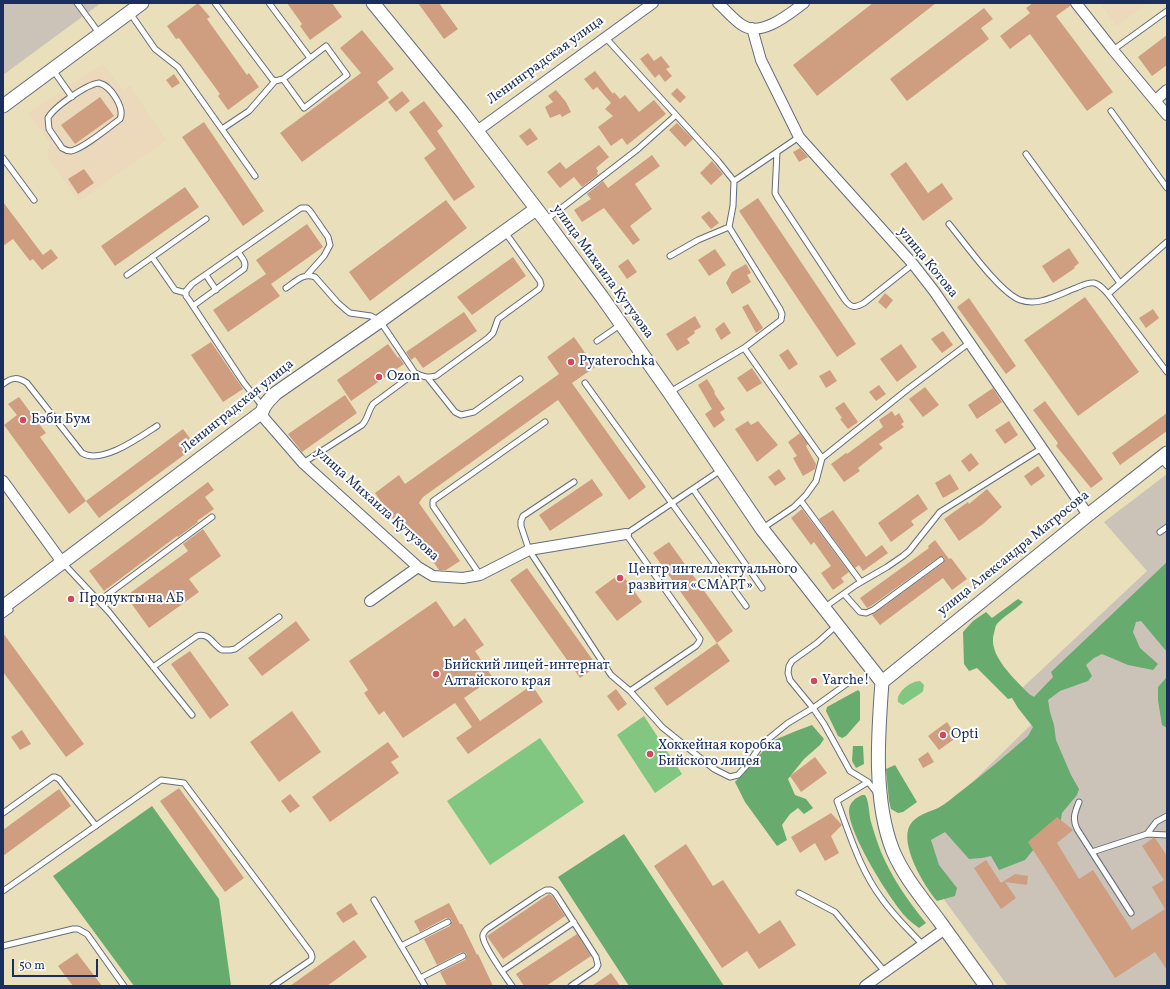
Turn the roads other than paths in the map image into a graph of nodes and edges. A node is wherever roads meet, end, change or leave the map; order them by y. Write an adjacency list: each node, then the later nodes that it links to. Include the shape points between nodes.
1 (77, 3): 13 (lane)
2 (142, 3): 11 (street)
3 (215, 3): 19 (lane)
4 (269, 3): 16 (lane)
5 (373, 3): 28 (street, улица Михаила Кутузова)
6 (653, 3): 14 (street, Ленинградская улица)
7 (718, 3): 12 (street, via 742,25)
8 (804, 3): 12 (street, via 777,22)
9 (1076, 3): 15 (street)
10 (1167, 10): 15 (lane)
11 (129, 12): 13 (street); 27 (lane, via 155,49 178,67)
12 (752, 28): 29 (street, улица Котова, via 761,60)
13 (100, 34): 17 (street)
14 (605, 38): 25 (lane); 28 (street, Ленинградская улица)
15 (1113, 50): 22 (street)
16 (310, 58): 18 (lane); 18 (lane, via 326,46 347,75 304,108)
17 (53, 69): 21 (lane); 23 (street)
18 (283, 79): 19 (lane)
19 (275, 81): 27 (lane, via 249,111)
20 (1167, 90): 22 (street)
21 (72, 97): 21 (lane, via 53,111 47,121 49,129 62,148 68,151 88,142 120,119 122,113 120,105 102,84 92,85)
22 (1156, 100): 26 (street)
23 (3, 106)
24 (1111, 111): 35 (lane)
25 (676, 115): 34 (lane); 39 (lane, via 638,149)
26 (1167, 115)
27 (222, 129): 33 (lane)
28 (477, 131): 37 (street, улица Михаила Кутузова)
29 (799, 137): 30 (lane); 47 (street, улица Котова)
30 (777, 152): 34 (lane); 47 (lane, via 776,197 848,304 855,307 864,303)
31 (1026, 154): 51 (lane)
32 (3, 158): 36 (lane)
33 (255, 176)
34 (734, 181): 41 (lane)
35 (1167, 188)
36 (34, 200)
37 (536, 209): 39 (street, улица Михаила Кутузова); 42 (street, Ленинградская улица)
38 (206, 219): 46 (lane)
39 (545, 220): 58 (street, улица Михаила Кутузова)
40 (949, 224): 55 (lane, via 1005,290 1020,300 1037,302 1094,283)
41 (729, 227): 45 (lane, via 698,240); 61 (lane, via 782,314 779,323)
42 (504, 232): 57 (street, Ленинградская улица); 64 (lane, via 541,285 498,319 493,333 488,338 436,376)
43 (1167, 242): 51 (lane)
44 (238, 252): 49 (lane); 50 (lane, via 296,211 307,208 328,237 330,245); 53 (lane, via 245,261 244,269)
45 (670, 256)
46 (152, 257): 48 (lane); 54 (lane, via 175,290)
47 (913, 264): 60 (street, улица Котова)
48 (126, 275)
49 (206, 275): 53 (lane); 54 (lane, via 188,288)
50 (307, 275): 52 (lane); 57 (lane, via 318,280 350,313 366,315)
51 (1120, 283): 55 (lane)
52 (286, 288)
53 (216, 290): 56 (lane)
54 (186, 293): 56 (lane)
55 (1108, 294): 62 (lane)
56 (193, 306): 69 (lane)
57 (380, 321): 63 (lane); 69 (street, Ленинградская улица, via 276,394)
58 (621, 324): 59 (lane); 68 (street, улица Михаила Кутузова)
59 (597, 341)
60 (969, 343): 72 (street, улица Котова); 73 (lane)
61 (744, 348): 68 (lane); 73 (lane)
62 (1167, 372)
63 (415, 373): 64 (lane); 75 (lane, via 374,404 362,425)
64 (428, 378): 65 (lane, via 455,412 461,415 474,412)
65 (520, 379)
66 (586, 383): 81 (lane)
67 (3, 384): 71 (lane, via 14,378 27,383 86,456 118,450)
68 (669, 392): 76 (street, улица Михаила Кутузова)
69 (262, 410): 75 (street, улица Михаила Кутузова, via 264,418); 90 (street, Ленинградская улица)
70 (545, 422): 92 (lane, via 433,501 433,506)
71 (157, 426)
72 (1042, 448): 82 (street, улица Котова); 93 (lane, via 940,512 909,550)
73 (822, 458): 80 (lane, via 816,481)
74 (1165, 459): 82 (street, улица Александра Матросова)
75 (303, 463): 91 (street, улица Михаила Кутузова)
76 (721, 470): 79 (lane); 85 (street, улица Михаила Кутузова)
77 (3, 481): 90 (street)
78 (574, 482): 88 (lane, via 523,516 521,526)
79 (693, 489): 81 (lane); 94 (lane)
80 (801, 501): 85 (lane); 93 (lane)
81 (673, 503): 87 (lane); 98 (lane)
82 (1088, 515): 106 (street, улица Александра Матросова)
83 (212, 517): 96 (lane)
84 (1167, 527): 86 (lane)
85 (762, 529): 99 (street, улица Михаила Кутузова)
86 (1160, 532)
87 (626, 534): 88 (street, улица Михаила Кутузова); 107 (lane, via 700,639 696,646)
88 (530, 550): 92 (street, улица Михаила Кутузова); 107 (lane, via 611,675)
89 (941, 560): 95 (lane, via 866,613 860,612)
90 (62, 562): 96 (lane); 100 (street, Ленинградская улица)
91 (418, 567): 92 (street, улица Михаила Кутузова, via 433,576 463,578); 97 (street)
92 (480, 575)
93 (861, 582): 95 (lane)
94 (762, 588)
95 (844, 594): 99 (lane)
96 (100, 601): 104 (lane)
97 (370, 601)
98 (746, 606)
99 (824, 608): 103 (street, улица Михаила Кутузова)
100 (6, 609): 101 (lane)
101 (3, 615)
102 (279, 618): 104 (lane, via 230,650 222,650 206,636 196,636)
103 (837, 625): 106 (street, улица Михаила Кутузова); 108 (lane, via 789,666 790,680)
104 (153, 667): 109 (lane)
105 (852, 680): 108 (lane)
106 (882, 682): 111 (street, via 879,728)
107 (630, 691): 108 (lane, via 662,727 714,769 730,777 738,775 761,745 788,722)
108 (813, 708): 110 (lane, via 850,771)
109 (192, 715)
110 (868, 782): 111 (lane); 128 (lane, via 837,801 858,856 875,889 898,919)
111 (880, 797): 127 (street, via 888,834 901,867)
112 (1078, 802): 120 (lane, via 1074,822)
113 (3, 813): 115 (lane, via 56,777)
114 (1167, 816): 116 (lane, via 1156,822)
115 (96, 826): 121 (lane); 136 (lane, via 161,780 184,783 311,953 311,960)
116 (1147, 834): 117 (lane); 120 (lane)
117 (1161, 834): 118 (lane); 119 (lane)
118 (1167, 835)
119 (1167, 838)
120 (1092, 852): 124 (lane)
121 (3, 891)
122 (799, 893): 133 (lane, via 835,912)
123 (374, 900): 130 (lane)
124 (1131, 913)
125 (448, 922): 130 (lane)
126 (574, 922): 132 (lane); 132 (lane, via 555,893 546,890 486,929 482,938); 139 (lane, via 596,957 598,965)
127 (945, 929): 128 (street); 141 (street)
128 (923, 945): 133 (street)
129 (3, 946): 135 (lane, via 78,929 87,934)
130 (401, 946): 134 (lane)
131 (463, 956): 134 (lane)
132 (502, 971): 138 (lane)
133 (885, 972): 140 (street)
134 (420, 978): 137 (lane)
135 (124, 986)
136 (273, 986)
137 (425, 986)
138 (512, 986)
139 (571, 986)
140 (865, 986)
141 (986, 986)

